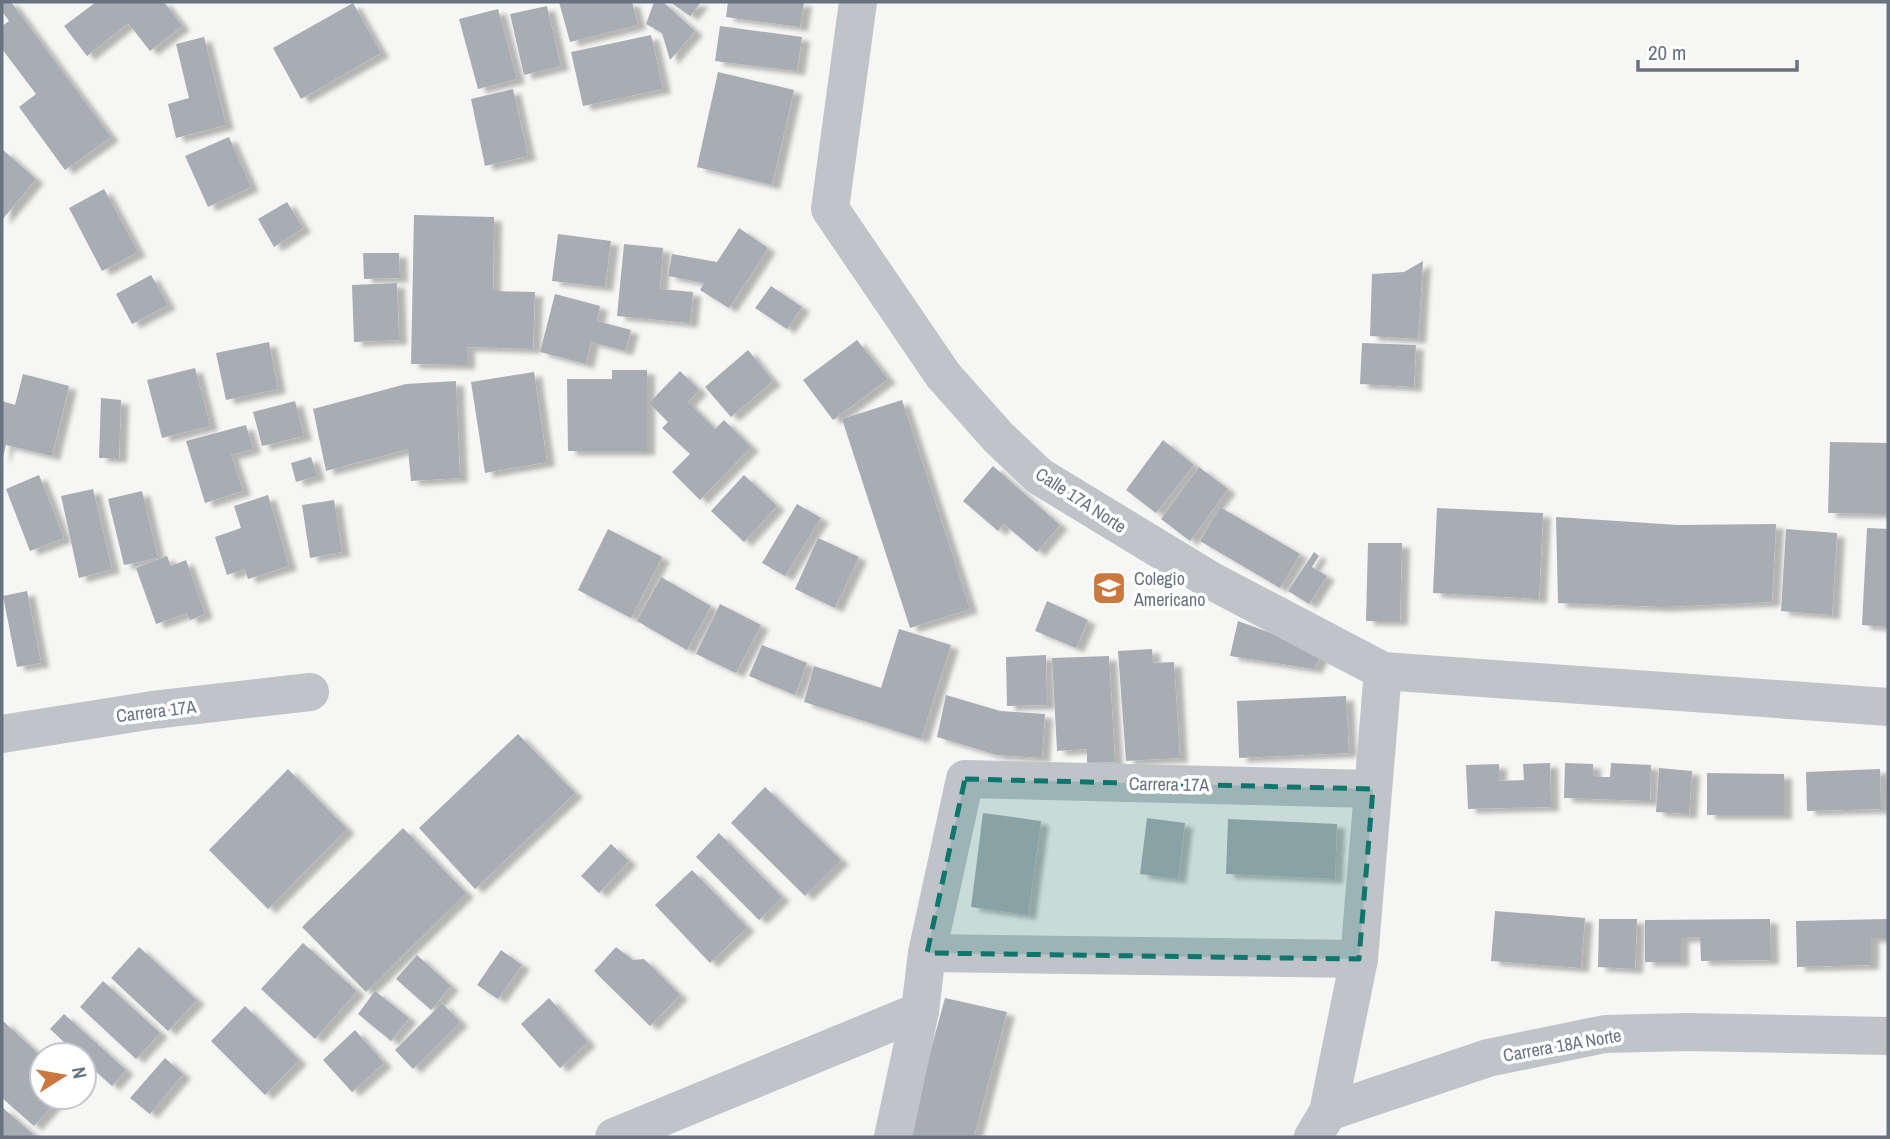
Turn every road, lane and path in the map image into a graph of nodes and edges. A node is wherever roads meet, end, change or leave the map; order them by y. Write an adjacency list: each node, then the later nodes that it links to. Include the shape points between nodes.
1 (858, 2): 2 (street, Calle 17A Norte, via 830,209 943,375 1039,476 1210,580)
2 (1383, 671): 4 (street); 6 (street)
3 (310, 692): 5 (street, Carrera 17A)
4 (1888, 707)
5 (2, 734)
6 (1373, 789): 7 (street, Carrera 17A, via 965,779); 8 (street)
7 (926, 953): 8 (street); 9 (street)
8 (1359, 959): 11 (street)
9 (920, 1011): 12 (street); 13 (street)
10 (1888, 1036): 11 (street, Carrera 18A Norte, via 1605,1034 1488,1058)
11 (1321, 1125)
12 (614, 1137)
13 (893, 1137)

